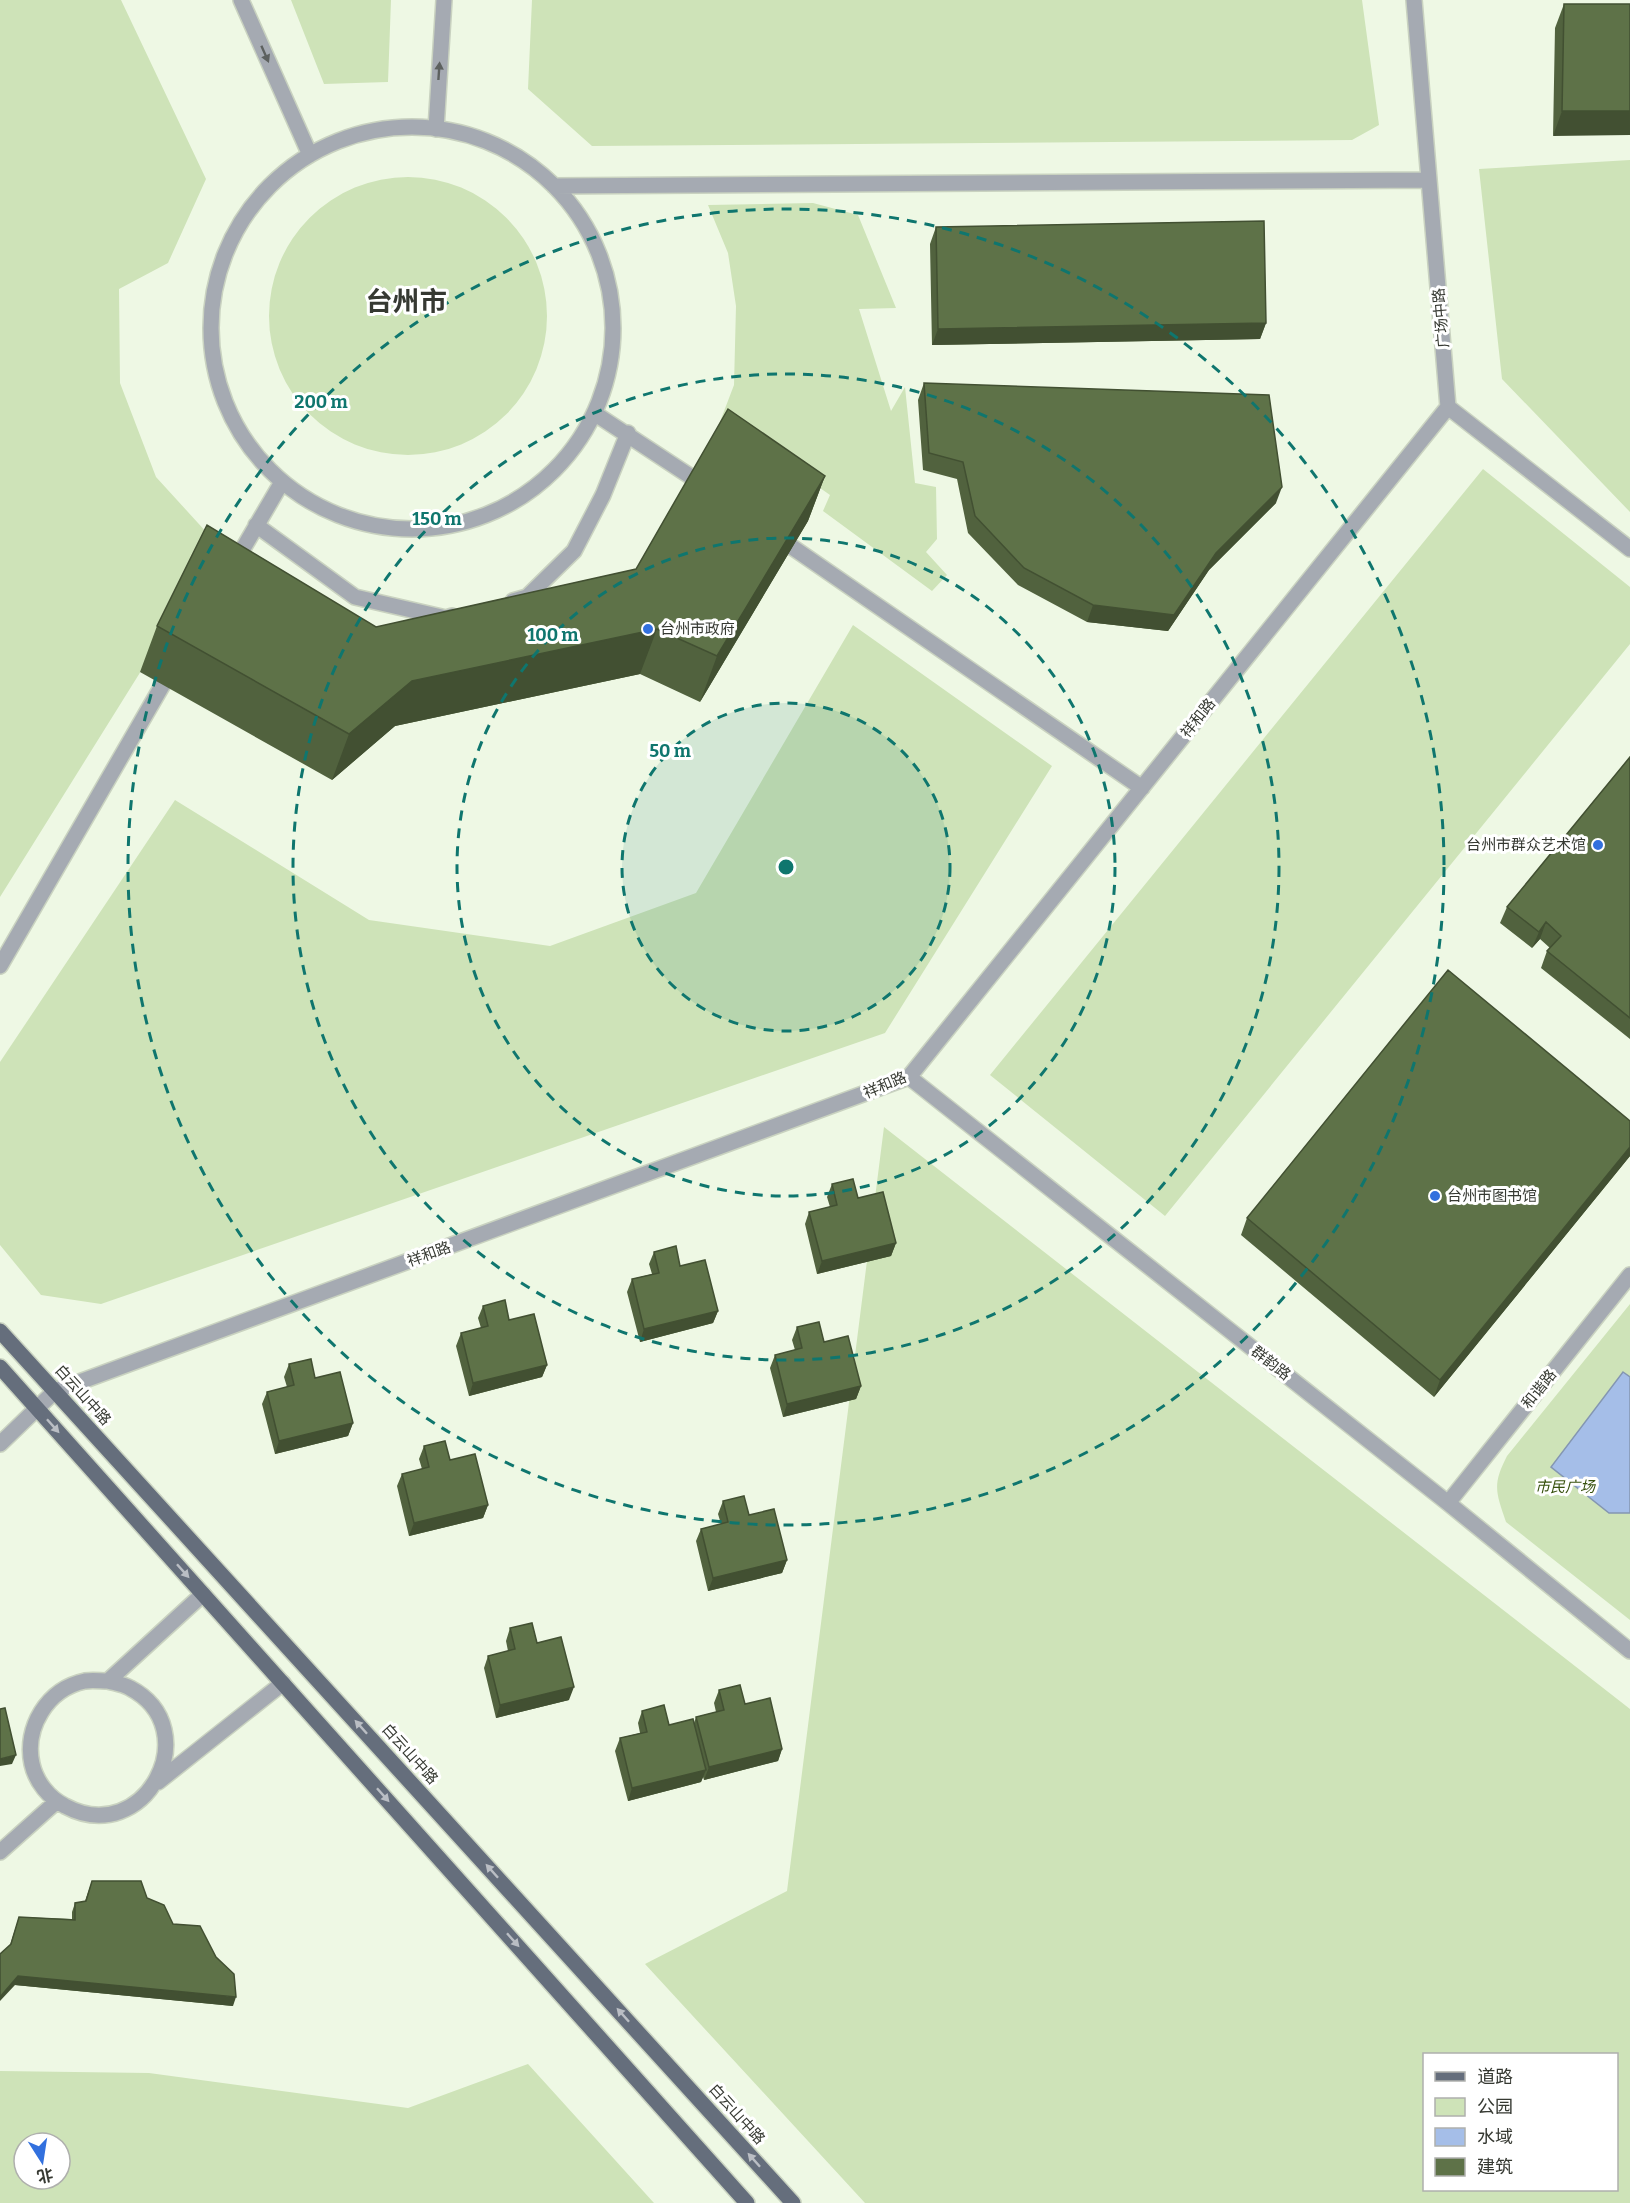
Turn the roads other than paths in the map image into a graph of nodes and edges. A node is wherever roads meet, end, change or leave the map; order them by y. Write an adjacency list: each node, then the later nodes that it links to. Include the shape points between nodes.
1 (241, 0): 5 (street, one-way to 5)
2 (444, 0): 4 (street, one-way to 2)
3 (1414, 0): 6 (street, 广场中路)
4 (436, 129): 5 (street, via 371,132); 7 (street, via 500,148)
5 (309, 155): 11 (street, via 278,178 231,238 217,274 211,312 211,350 226,405 255,455)
6 (1429, 180): 7 (street); 8 (street, 广场中路)
7 (554, 186): 9 (street, via 577,213 594,243 606,276 612,310 612,346 606,380)
8 (1448, 407): 15 (street); 20 (street, 祥和路)
9 (594, 413): 10 (street); 11 (street, via 576,445 523,495 498,509 455,524 418,529 382,527 346,518 312,503)
10 (628, 433): 12 (street); 17 (street, via 603,495 574,551 527,597)
11 (282, 482): 13 (street)
12 (715, 494)
13 (256, 525): 16 (street); 18 (street, via 355,597 446,618)
14 (763, 527): 20 (street)
15 (1630, 549)
16 (226, 576)
17 (497, 605)
18 (466, 613)
19 (179, 658): 21 (street)
20 (1142, 788): 22 (street, 祥和路)
21 (0, 966)
22 (909, 1077): 26 (street, 祥和路); 29 (street, 群韵路)
23 (1630, 1275): 29 (street, 和谐路)
24 (0, 1331): 26 (main road, 白云山中路)
25 (0, 1366): 27 (main road)
26 (55, 1391): 27 (street); 38 (main road, 白云山中路, one-way to 26)
27 (37, 1408): 28 (street); 30 (main road, one-way to 30)
28 (0, 1444)
29 (1448, 1503): 31 (street, 群韵路)
30 (203, 1594): 32 (street); 33 (main road)
31 (1630, 1651)
32 (108, 1681): 34 (street, via 129,1688 147,1701 160,1720 166,1741 164,1764); 35 (street, via 85,1681 64,1689 47,1703 35,1722 30,1744 32,1766 41,1786)
33 (283, 1683): 34 (street); 37 (main road, one-way to 37)
34 (156, 1784): 35 (street, via 140,1801 121,1812 99,1816 76,1812)
35 (56, 1802): 36 (street)
36 (0, 1852)
37 (747, 2203)
38 (793, 2203)

